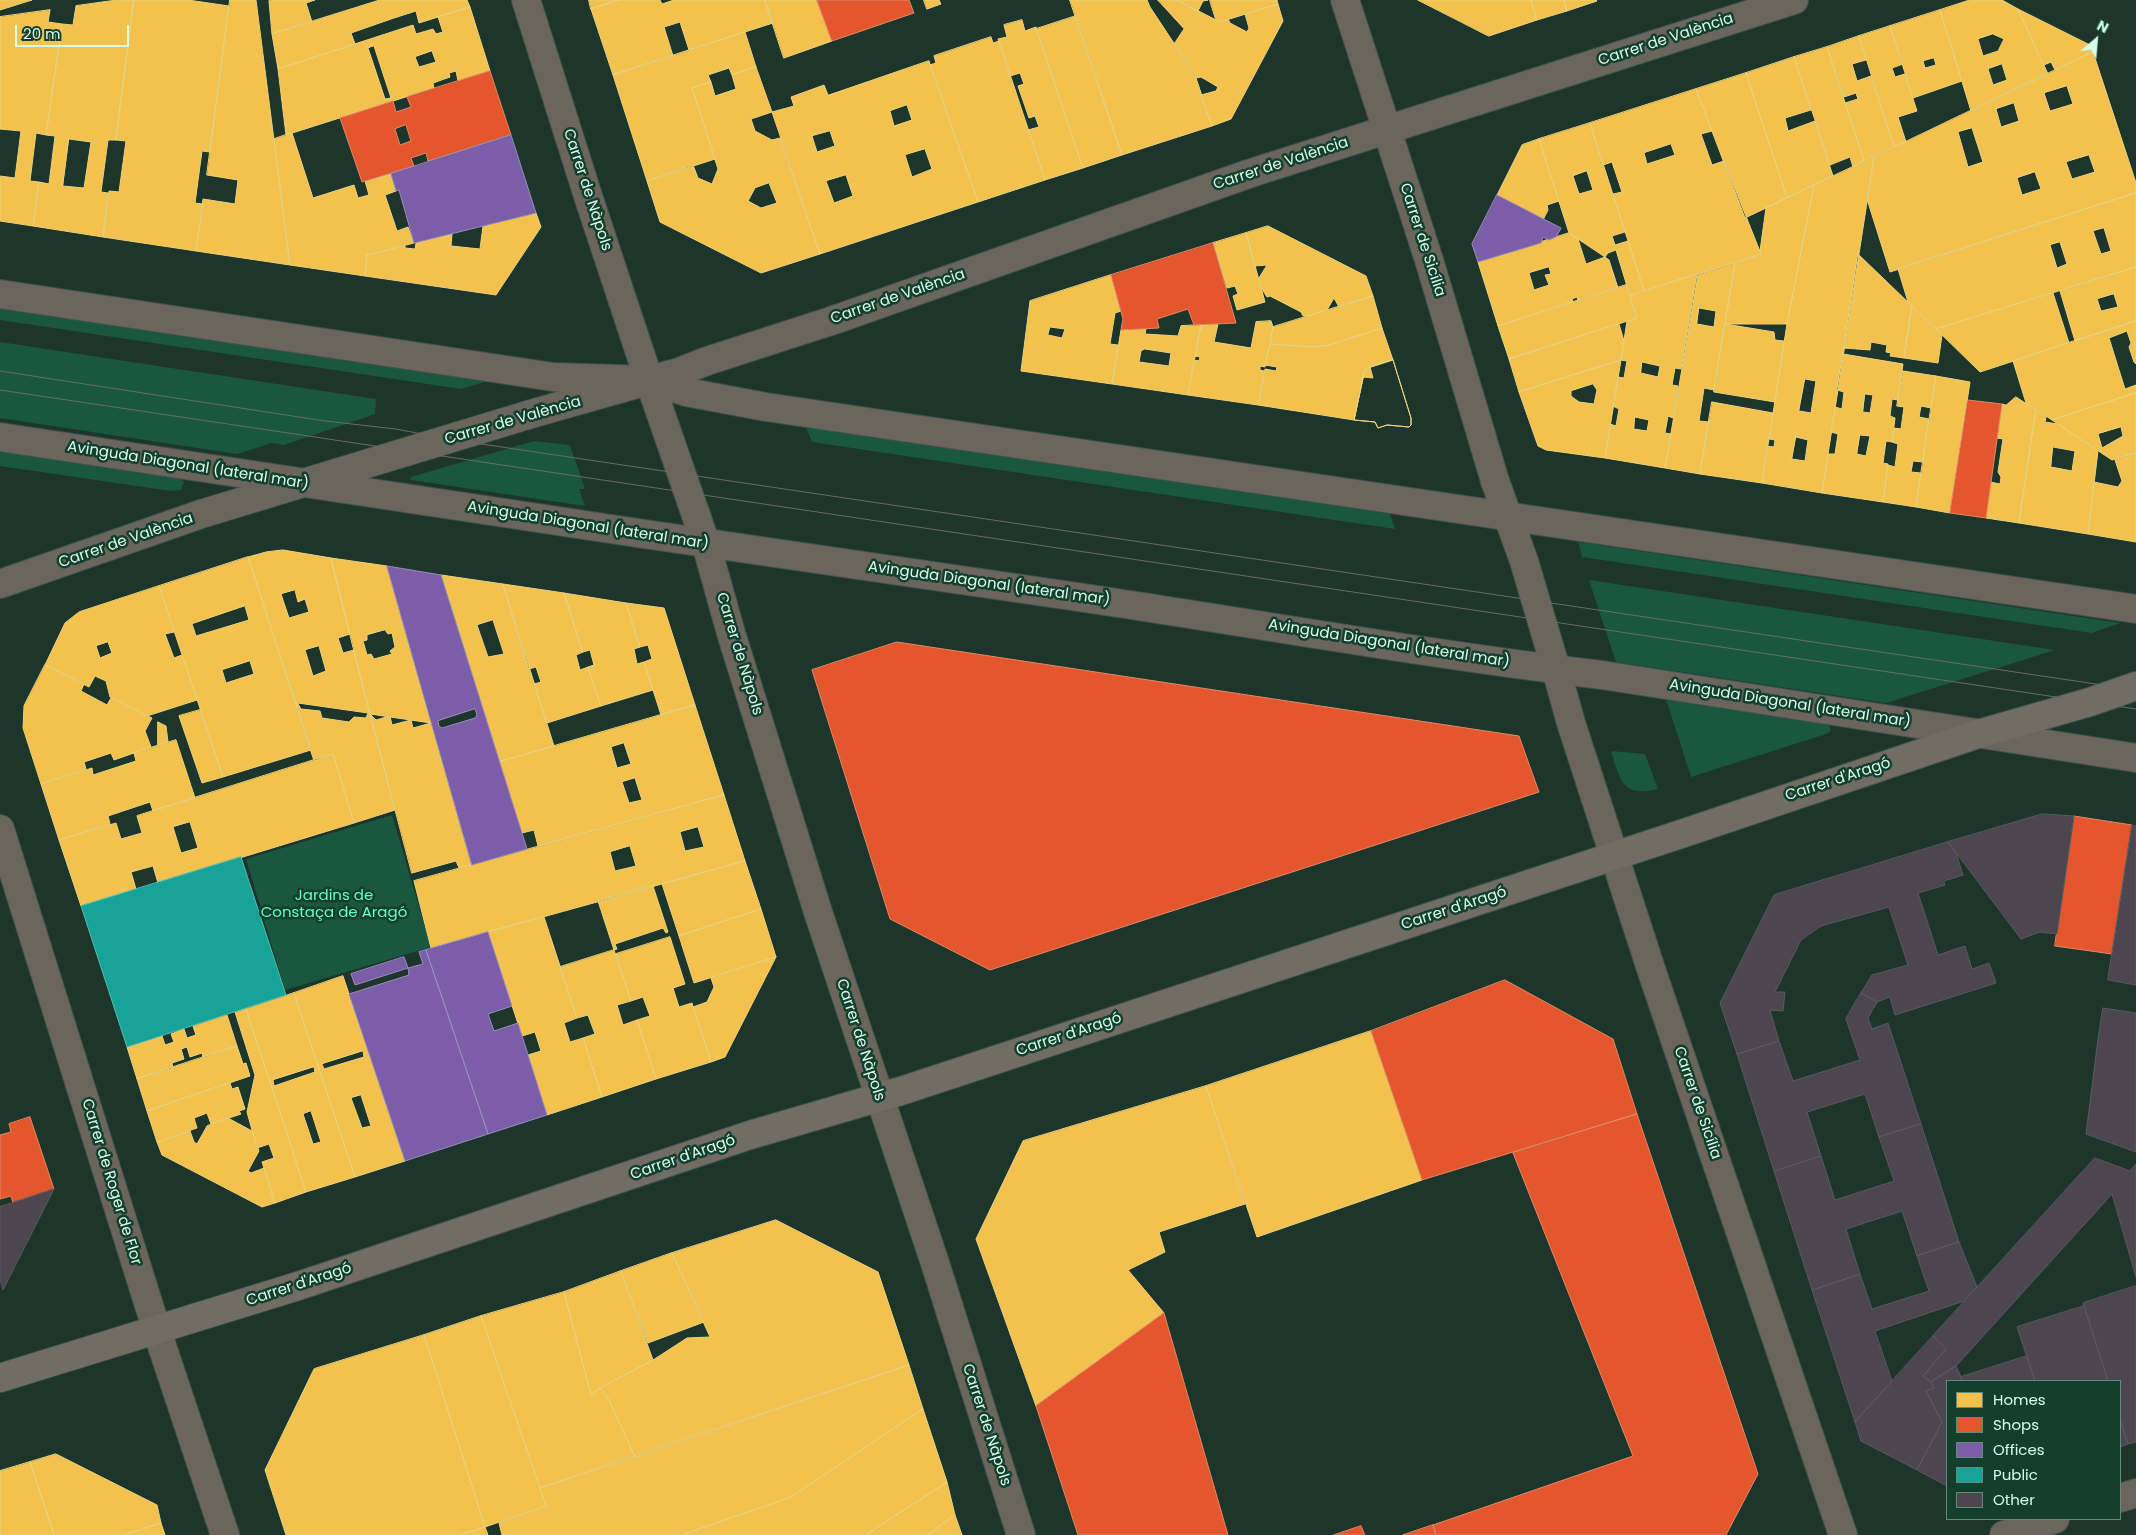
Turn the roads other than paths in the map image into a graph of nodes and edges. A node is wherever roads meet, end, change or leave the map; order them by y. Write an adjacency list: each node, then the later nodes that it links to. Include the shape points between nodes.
1 (526, 0): 6 (street, Carrer de Nàpols)
2 (1345, 0): 4 (street, Carrer de Sicília)
3 (1794, 0): 4 (main road, Carrer de València)
4 (1386, 129): 6 (main road, Carrer de València, via 834,320); 9 (street, Carrer de Sicília)
5 (0, 294): 6 (street, via 554,377)
6 (649, 380): 8 (main road, Carrer de València); 9 (street, via 686,392 766,407); 10 (street, Carrer de Nàpols)
7 (0, 437): 8 (street, Avinguda Diagonal (lateral mar))
8 (306, 484): 10 (street, Avinguda Diagonal (lateral mar)); 11 (main road, Carrer de València, via 201,514)
9 (1507, 515): 12 (street); 13 (street, Carrer de Sicília)
10 (706, 544): 13 (street, Avinguda Diagonal (lateral mar)); 19 (street, Carrer de Nàpols, via 818,912)
11 (0, 584)
12 (2136, 609)
13 (1556, 669): 15 (street, Avinguda Diagonal (lateral mar)); 18 (street, Carrer de Sicília)
14 (2136, 686): 15 (main road, Carrer d'Aragó)
15 (1978, 734): 16 (street, Avinguda Diagonal (lateral mar)); 18 (main road, Carrer d'Aragó)
16 (2136, 758)
17 (0, 829): 20 (street, Carrer de Roger de Flor)
18 (1614, 856): 19 (main road, Carrer d'Aragó); 27 (street, Carrer de Sicília)
19 (879, 1098): 20 (main road, Carrer d'Aragó, via 750,1135); 26 (street, Carrer de Nàpols)
20 (157, 1331): 21 (main road, Carrer d'Aragó); 25 (street, Carrer de Roger de Flor)
21 (0, 1378)
22 (2136, 1493): 23 (street)
23 (2121, 1498)
24 (2052, 1520): 28 (street)
25 (225, 1535)
26 (1021, 1535)
27 (1843, 1535)
28 (2004, 1535)

